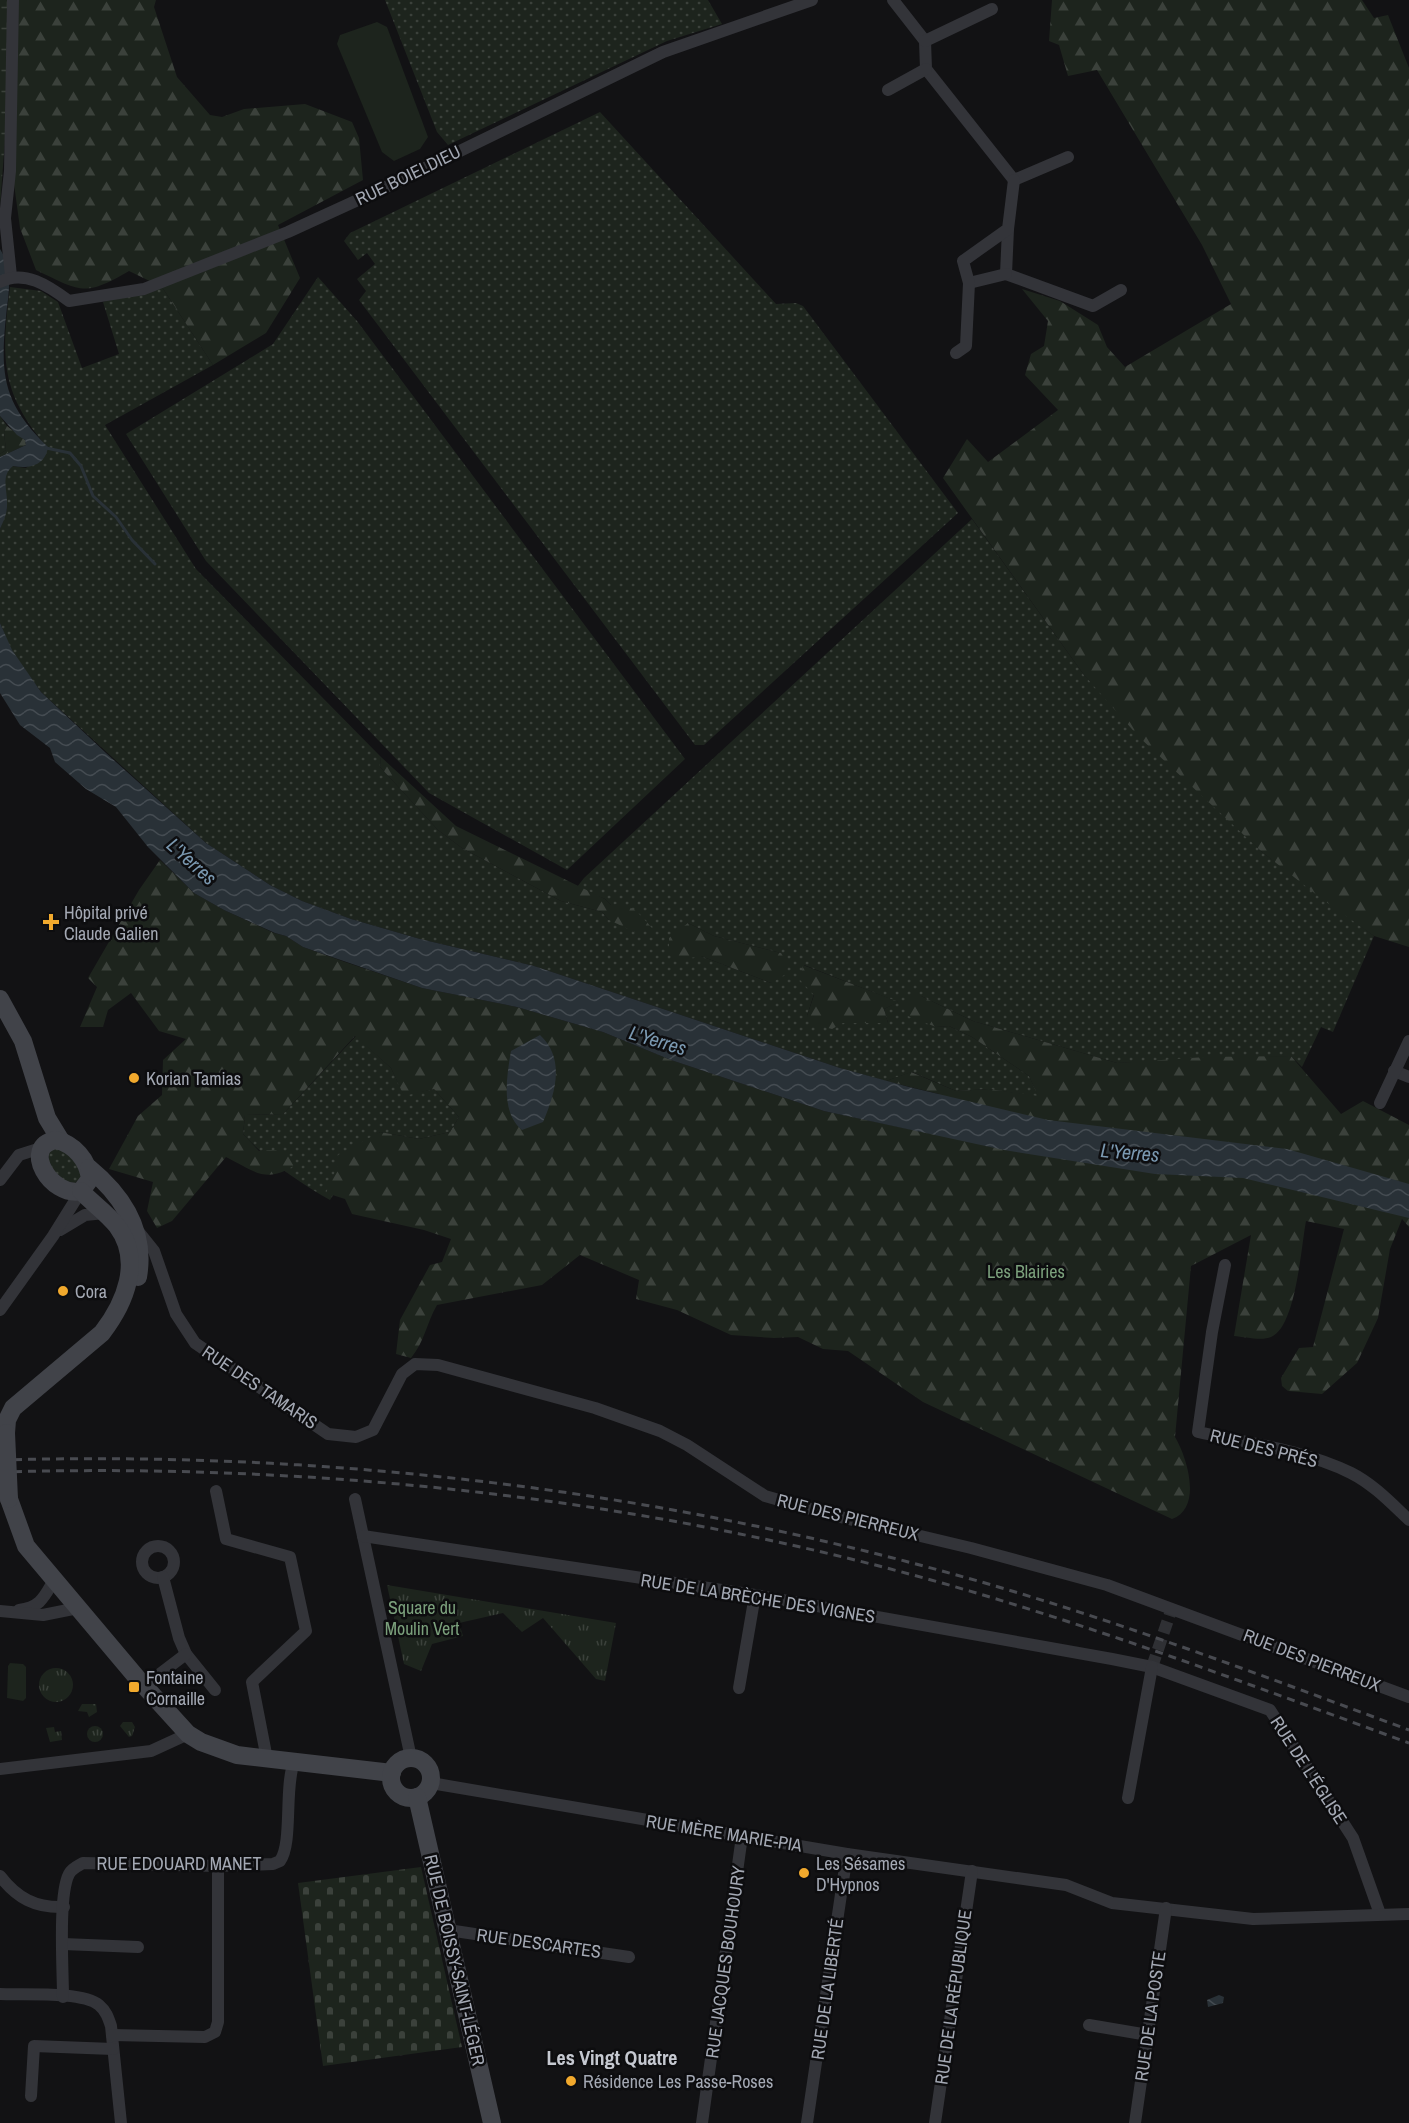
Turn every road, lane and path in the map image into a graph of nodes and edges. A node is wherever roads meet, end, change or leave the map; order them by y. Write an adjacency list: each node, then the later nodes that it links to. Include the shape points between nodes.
1 (13, 0): 12 (street)
2 (812, 0): 12 (street, RUE BOIELDIEU, via 663,52 337,210 144,289 69,302 51,288 27,278)
3 (893, 0): 5 (street)
4 (992, 9): 5 (street)
5 (925, 41): 6 (street)
6 (926, 69): 7 (street); 9 (street)
7 (888, 90)
8 (1068, 157): 9 (street)
9 (1014, 180): 10 (street)
10 (1008, 230): 11 (street); 13 (street, via 963,261)
11 (1006, 273): 13 (street); 14 (street, via 1093,306)
12 (6, 279)
13 (969, 283): 15 (street, via 966,346)
14 (1120, 290)
15 (956, 353)
16 (0, 999): 22 (main road, via 23,1041 47,1118)
17 (0, 1018): 23 (main road, via 26,1075)
18 (1409, 1041): 19 (street)
19 (1394, 1071): 20 (street); 21 (street)
20 (1409, 1077)
21 (1380, 1103)
22 (62, 1141): 23 (main road, via 49,1141); 24 (main road)
23 (41, 1148): 25 (street, via 19,1155); 26 (main road, via 41,1162 52,1182 71,1192)
24 (89, 1168): 26 (main road, via 90,1179); 28 (main road, via 122,1205)
25 (0, 1180)
26 (81, 1191): 27 (main road); 29 (street)
27 (105, 1214): 29 (street, via 85,1215); 34 (main road, via 123,1237 130,1262 129,1279 112,1320)
28 (138, 1231): 31 (street, RUE DES TAMARIS, via 154,1251); 32 (main road)
29 (54, 1234): 33 (street)
30 (1225, 1265): 38 (street, RUE DES PRÉS, via 1198,1432 1308,1457 1352,1473)
31 (162, 1275): 32 (street, via 150,1266); 35 (street, RUE DES TAMARIS, via 176,1314 195,1342)
32 (138, 1277): 34 (main road, via 125,1311)
33 (0, 1310)
34 (86, 1348): 41 (main road, bridge, via 14,1408 6,1433 9,1498 26,1546)
35 (328, 1434): 51 (street, RUE DES PIERREUX, via 356,1437 373,1430 402,1374 415,1364 438,1365 595,1408 660,1431 765,1496 1107,1585)
36 (216, 1491): 54 (street, via 226,1539 290,1557 306,1631 252,1682)
37 (355, 1499): 39 (street)
38 (1409, 1520)
39 (363, 1536): 42 (street, RUE DE LA BRÈCHE DES VIGNES); 53 (street)
40 (164, 1577): 46 (street, via 178,1638)
41 (50, 1587): 43 (main road); 44 (street, via 38,1605); 45 (street, via 47,1603)
42 (754, 1595): 47 (street, RUE DE LA BRÈCHE DES VIGNES); 49 (street)
43 (78, 1608): 45 (street); 48 (main road)
44 (1, 1611): 45 (street)
45 (56, 1614)
46 (186, 1654): 48 (street); 50 (street)
47 (1152, 1667): 60 (street); 68 (street, RUE DE L'ÉGLISE, via 1270,1710 1276,1716 1353,1838)
48 (144, 1686): 52 (main road)
49 (739, 1688)
50 (215, 1690)
51 (1409, 1697)
52 (188, 1734): 54 (main road, via 237,1755); 56 (street, via 151,1750)
53 (411, 1758): 57 (main road, via 399,1762); 58 (main road, via 427,1766)
54 (267, 1759): 55 (main road)
55 (294, 1762): 57 (main road); 63 (street, RUE EDOUARD MANET, via 289,1774 284,1856 273,1864)
56 (0, 1769)
57 (392, 1773): 59 (main road, via 392,1785 400,1795)
58 (431, 1783): 59 (main road); 61 (street, RUE MÈRE MARIE-PIA)
59 (417, 1797): 70 (main road, RUE DE BOISSY-SAINT-LÉGER)
60 (1128, 1797)
61 (742, 1836): 62 (street, RUE MÈRE MARIE-PIA); 83 (street, RUE JACQUES BOUHOURY)
62 (846, 1854): 64 (street, RUE MÈRE MARIE-PIA); 84 (street, RUE DE LA LIBERTÉ)
63 (218, 1866): 66 (street, RUE EDOUARD MANET, via 83,1863 70,1870); 77 (street, via 216,2032 205,2037)
64 (972, 1871): 67 (street, RUE MÈRE MARIE-PIA, via 1066,1885 1112,1903); 85 (street, RUE DE LA RÉPUBLIQUE)
65 (0, 1876): 66 (street, via 15,1894 42,1907)
66 (64, 1907): 71 (street, RUE EDOUARD MANET)
67 (1166, 1908): 68 (street, RUE MÈRE MARIE-PIA, via 1253,1919); 78 (street, RUE DE LA POSTE)
68 (1380, 1914): 69 (street, RUE MÈRE MARIE-PIA)
69 (1409, 1914)
70 (448, 1930): 73 (street, RUE DESCARTES); 82 (main road, RUE DE BOISSY-SAINT-LÉGER)
71 (63, 1944): 72 (street); 75 (street, RUE EDOUARD MANET)
72 (138, 1947)
73 (629, 1957)
74 (0, 1994): 75 (street)
75 (63, 1997): 77 (street, via 85,1998 98,2004 107,2013)
76 (1089, 2025): 78 (street)
77 (112, 2035): 79 (street)
78 (1148, 2035): 86 (street, RUE DE LA POSTE)
79 (113, 2049): 80 (street, via 34,2046); 81 (street)
80 (31, 2096)
81 (121, 2123)
82 (492, 2123)
83 (702, 2123)
84 (807, 2123)
85 (935, 2123)
86 (1135, 2123)

